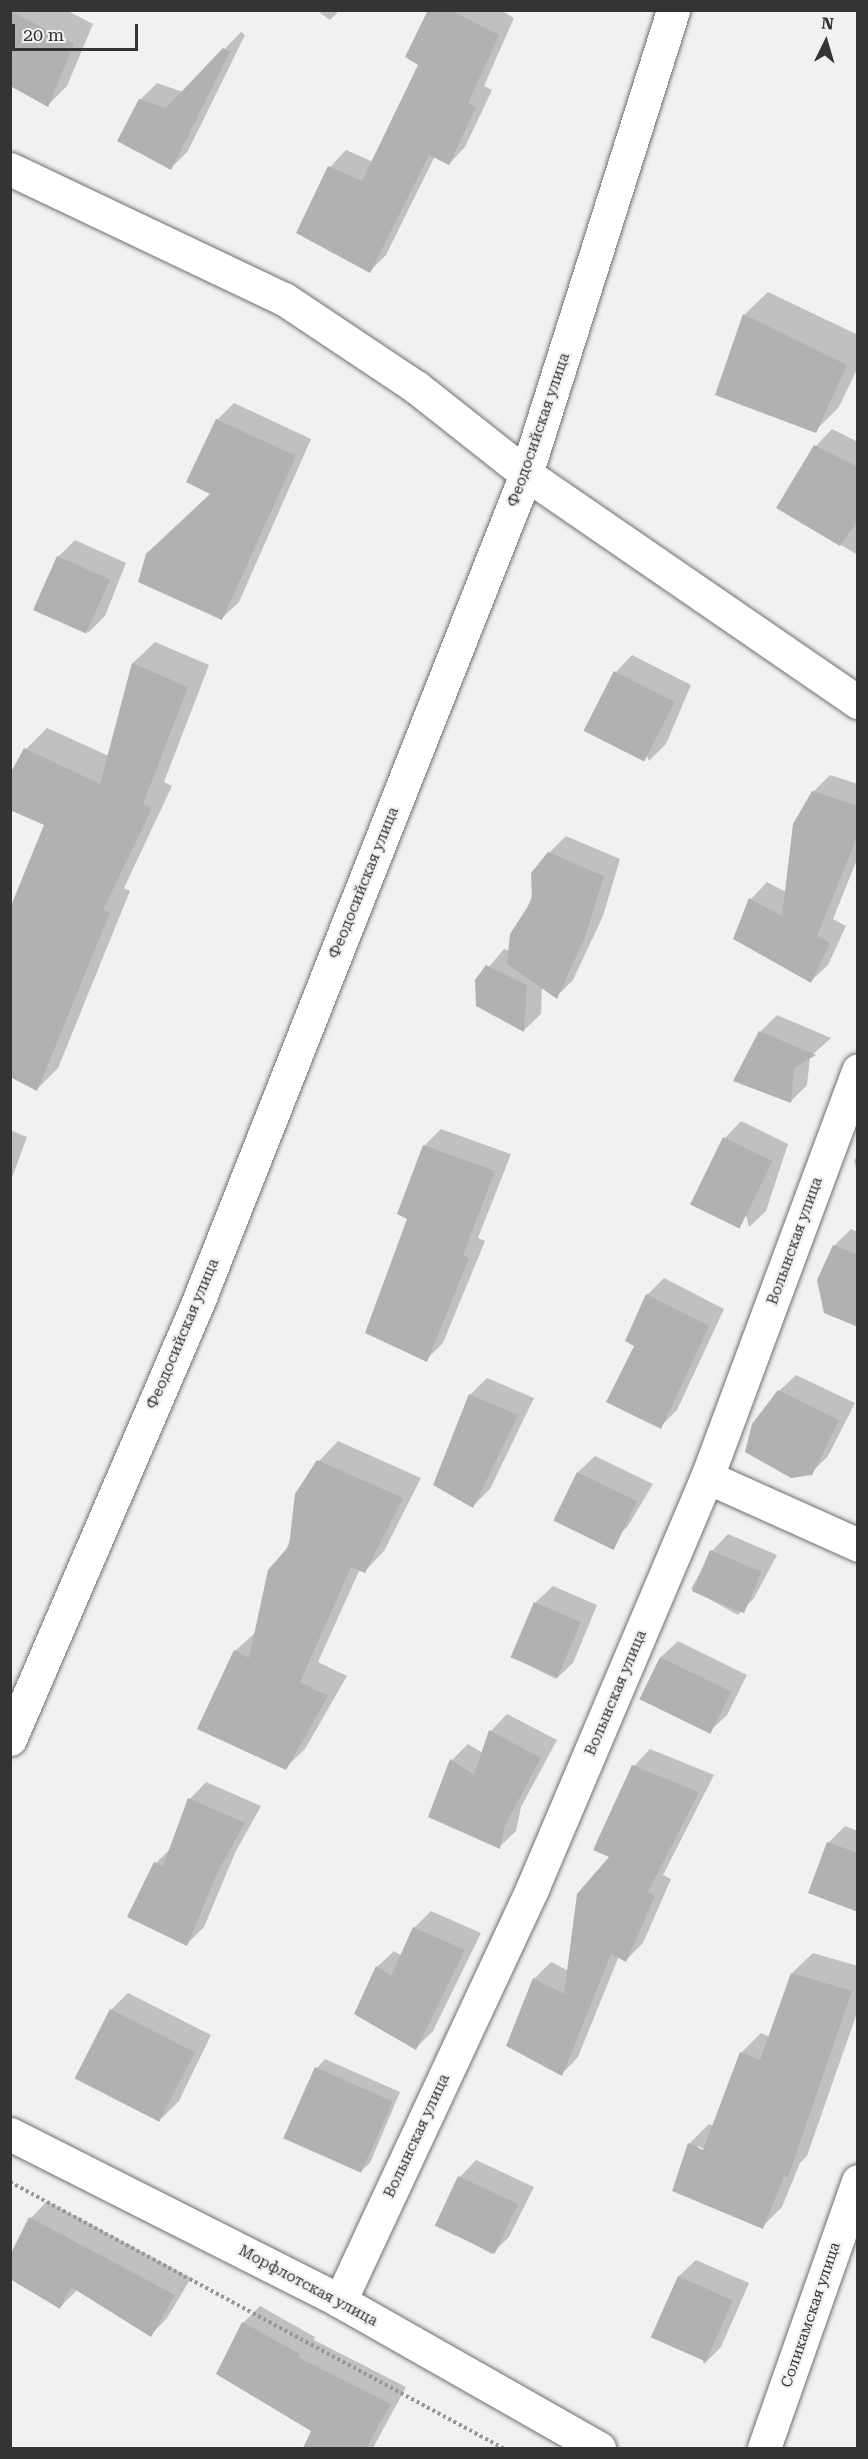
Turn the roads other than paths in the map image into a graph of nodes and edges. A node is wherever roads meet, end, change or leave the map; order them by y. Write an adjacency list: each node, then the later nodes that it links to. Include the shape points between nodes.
1 (673, 10): 3 (street, Феодосийская улица)
2 (10, 169): 3 (street, via 284,299 416,387)
3 (526, 474): 4 (street); 8 (street, Феодосийская улица, via 200,1297)
4 (858, 702)
5 (858, 1070): 6 (street, Волынская улица)
6 (708, 1477): 7 (street); 11 (street, Волынская улица, via 532,1889)
7 (858, 1545)
8 (10, 1739)
9 (10, 2134): 11 (street, Морфлотская улица)
10 (858, 2181): 13 (street, Соликамская улица)
11 (340, 2301): 12 (street, Морфлотская улица)
12 (591, 2446)
13 (765, 2448)

